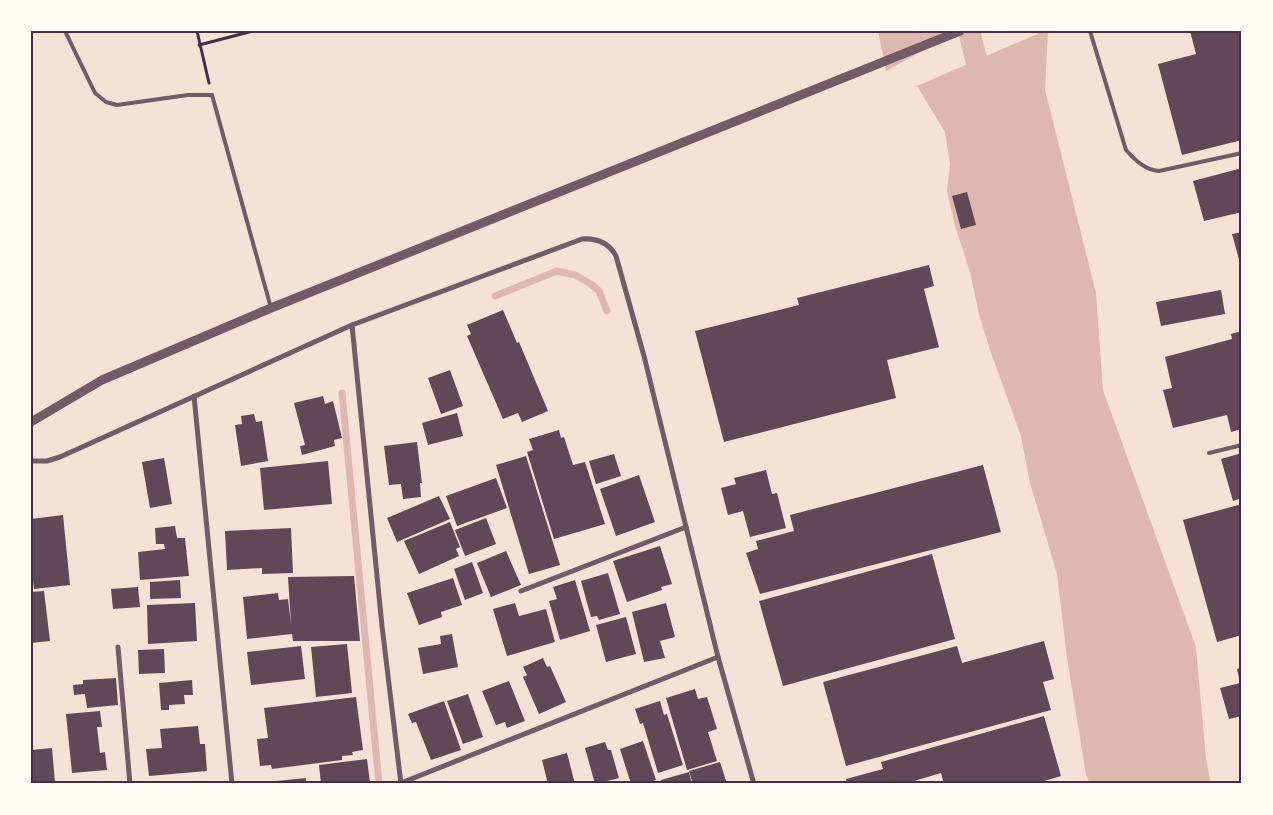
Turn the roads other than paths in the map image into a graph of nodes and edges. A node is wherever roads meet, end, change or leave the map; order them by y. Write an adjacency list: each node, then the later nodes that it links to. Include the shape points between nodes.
1 (65, 31): 5 (lane, via 95,93 106,102 117,105 188,95 212,95)
2 (960, 31): 5 (street)
3 (1090, 31): 4 (lane, via 1126,150 1140,164 1160,172)
4 (1242, 153)
5 (271, 308): 8 (street, via 102,380)
6 (352, 325): 7 (street); 12 (street, via 582,239 606,244 616,256); 18 (street)
7 (194, 396): 11 (street, via 60,457); 17 (street)
8 (31, 422)
9 (1242, 445): 10 (lane)
10 (1209, 453)
11 (31, 461)
12 (686, 527): 13 (street); 15 (street)
13 (522, 590)
14 (118, 647): 16 (street)
15 (718, 657): 18 (street); 19 (street)
16 (130, 784)
17 (232, 784)
18 (401, 784)
19 (754, 784)

